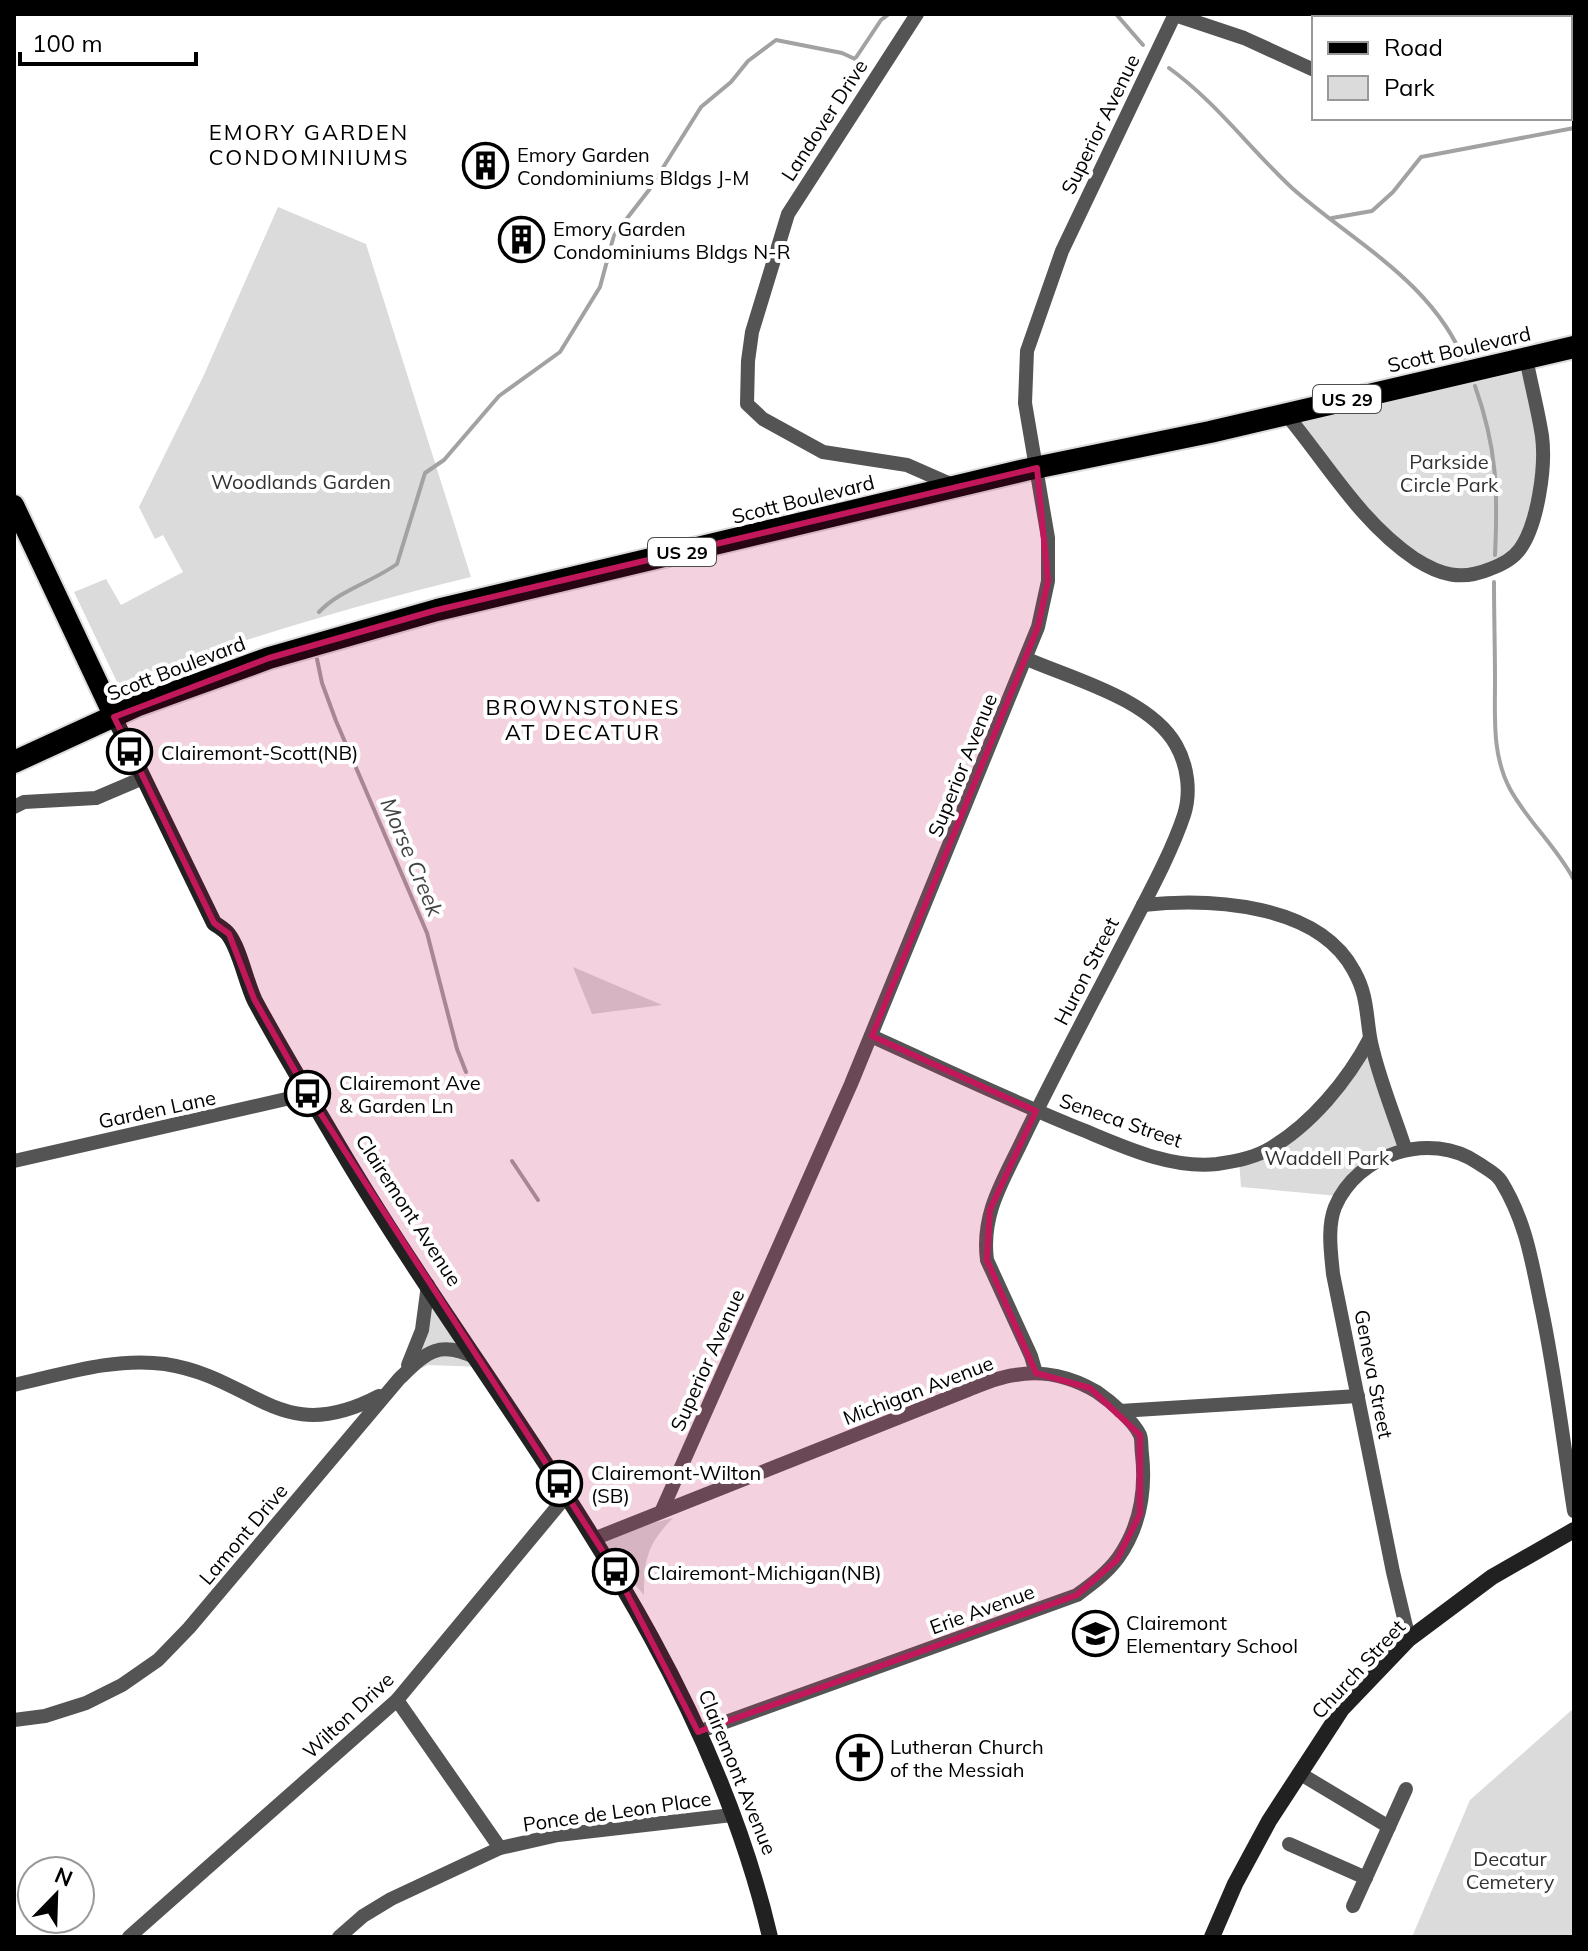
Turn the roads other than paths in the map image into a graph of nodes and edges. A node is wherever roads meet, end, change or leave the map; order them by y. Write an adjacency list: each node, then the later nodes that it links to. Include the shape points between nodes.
1 (917, 14): 8 (street, Landover Drive, via 788,214 752,332 747,404 763,419 823,452 907,465)
2 (1175, 14): 3 (street); 7 (street, Superior Avenue, via 1062,251 1037,317 1027,351 1025,403)
3 (1312, 69)
4 (1574, 347): 5 (highway, Scott Boulevard / US 29)
5 (1526, 358): 6 (highway, Scott Boulevard / US 29); 6 (street, via 1543,440 1539,495 1519,551 1505,563 1474,574 1443,575 1371,524)
6 (1285, 413): 7 (highway, Scott Boulevard / US 29)
7 (1037, 468): 8 (highway, Scott Boulevard / US 29); 10 (street, Superior Avenue, via 1048,538 1048,581)
8 (958, 487): 11 (highway, Scott Boulevard / US 29, via 437,610 269,658)
9 (14, 505): 11 (main road, Clairemont Avenue)
10 (1027, 659): 15 (street, Huron Street, via 1128,701 1155,719 1177,745 1189,783 1184,814); 16 (street, Superior Avenue)
11 (114, 717): 12 (highway, Scott Boulevard); 13 (main road, Clairemont Avenue)
12 (14, 762)
13 (143, 778): 14 (street, via 96,798); 18 (main road, Clairemont Avenue, via 214,923 229,934 254,999)
14 (14, 807)
15 (1143, 905): 17 (street, via 1208,902 1251,908 1321,934 1356,973 1368,1005); 19 (street, Huron Street)
16 (871, 1036): 19 (street, Seneca Street); 31 (street, Superior Avenue)
17 (1370, 1038): 19 (street, Seneca Street, via 1305,1122 1267,1151 1216,1164 1177,1163); 20 (street)
18 (308, 1094): 21 (street, Garden Lane); 22 (main road, Clairemont Avenue)
19 (1036, 1111): 24 (street, Huron Street, via 990,1210 985,1243 993,1275)
20 (1405, 1148): 28 (street, Geneva Street, via 1371,1165 1334,1209 1333,1274); 32 (street, via 1444,1148 1470,1158 1499,1177 1517,1210 1546,1329)
21 (14, 1161)
22 (428, 1285): 23 (main road, Clairemont Avenue); 25 (street, via 419,1342)
23 (476, 1358): 25 (street, Lamont Drive, via 454,1349 436,1350); 30 (main road, Clairemont Avenue)
24 (1036, 1373): 29 (street, Michigan Avenue, via 1081,1384); 31 (street, Michigan Avenue, via 1001,1378)
25 (399, 1379): 27 (street, Lamont Drive)
26 (14, 1385): 27 (street, via 117,1364 163,1364 211,1376 283,1411 313,1416 347,1411)
27 (386, 1392): 37 (street, Lamont Drive, via 158,1660 86,1703)
28 (1358, 1396): 29 (street); 35 (street, Geneva Street)
29 (1120, 1411): 38 (street, Erie Avenue, via 1140,1435 1145,1477 1130,1538 1102,1576 1077,1595)
30 (567, 1495): 34 (main road, Clairemont Avenue); 36 (street, Wilton Drive)
31 (662, 1510): 34 (street, Michigan Avenue)
32 (1574, 1511)
33 (1574, 1530): 35 (main road, Church Street, via 1492,1577)
34 (596, 1538): 38 (main road, Clairemont Avenue)
35 (1409, 1639): 39 (main road, Church Street, via 1342,1709)
36 (397, 1700): 44 (street); 47 (street, Wilton Drive)
37 (14, 1720)
38 (698, 1732): 41 (main road, Clairemont Avenue)
39 (1299, 1773): 42 (street); 50 (main road, Church Street, via 1235,1884)
40 (1406, 1789): 42 (street)
41 (732, 1815): 44 (street, Ponce de Leon Place, via 558,1835); 49 (main road, Clairemont Avenue)
42 (1389, 1827): 45 (street)
43 (1289, 1844): 45 (street)
44 (500, 1848): 48 (street, Ponce de Leon Place, via 391,1899)
45 (1366, 1878): 46 (street)
46 (1353, 1906)
47 (129, 1937)
48 (339, 1937)
49 (770, 1937)
50 (1212, 1937)

